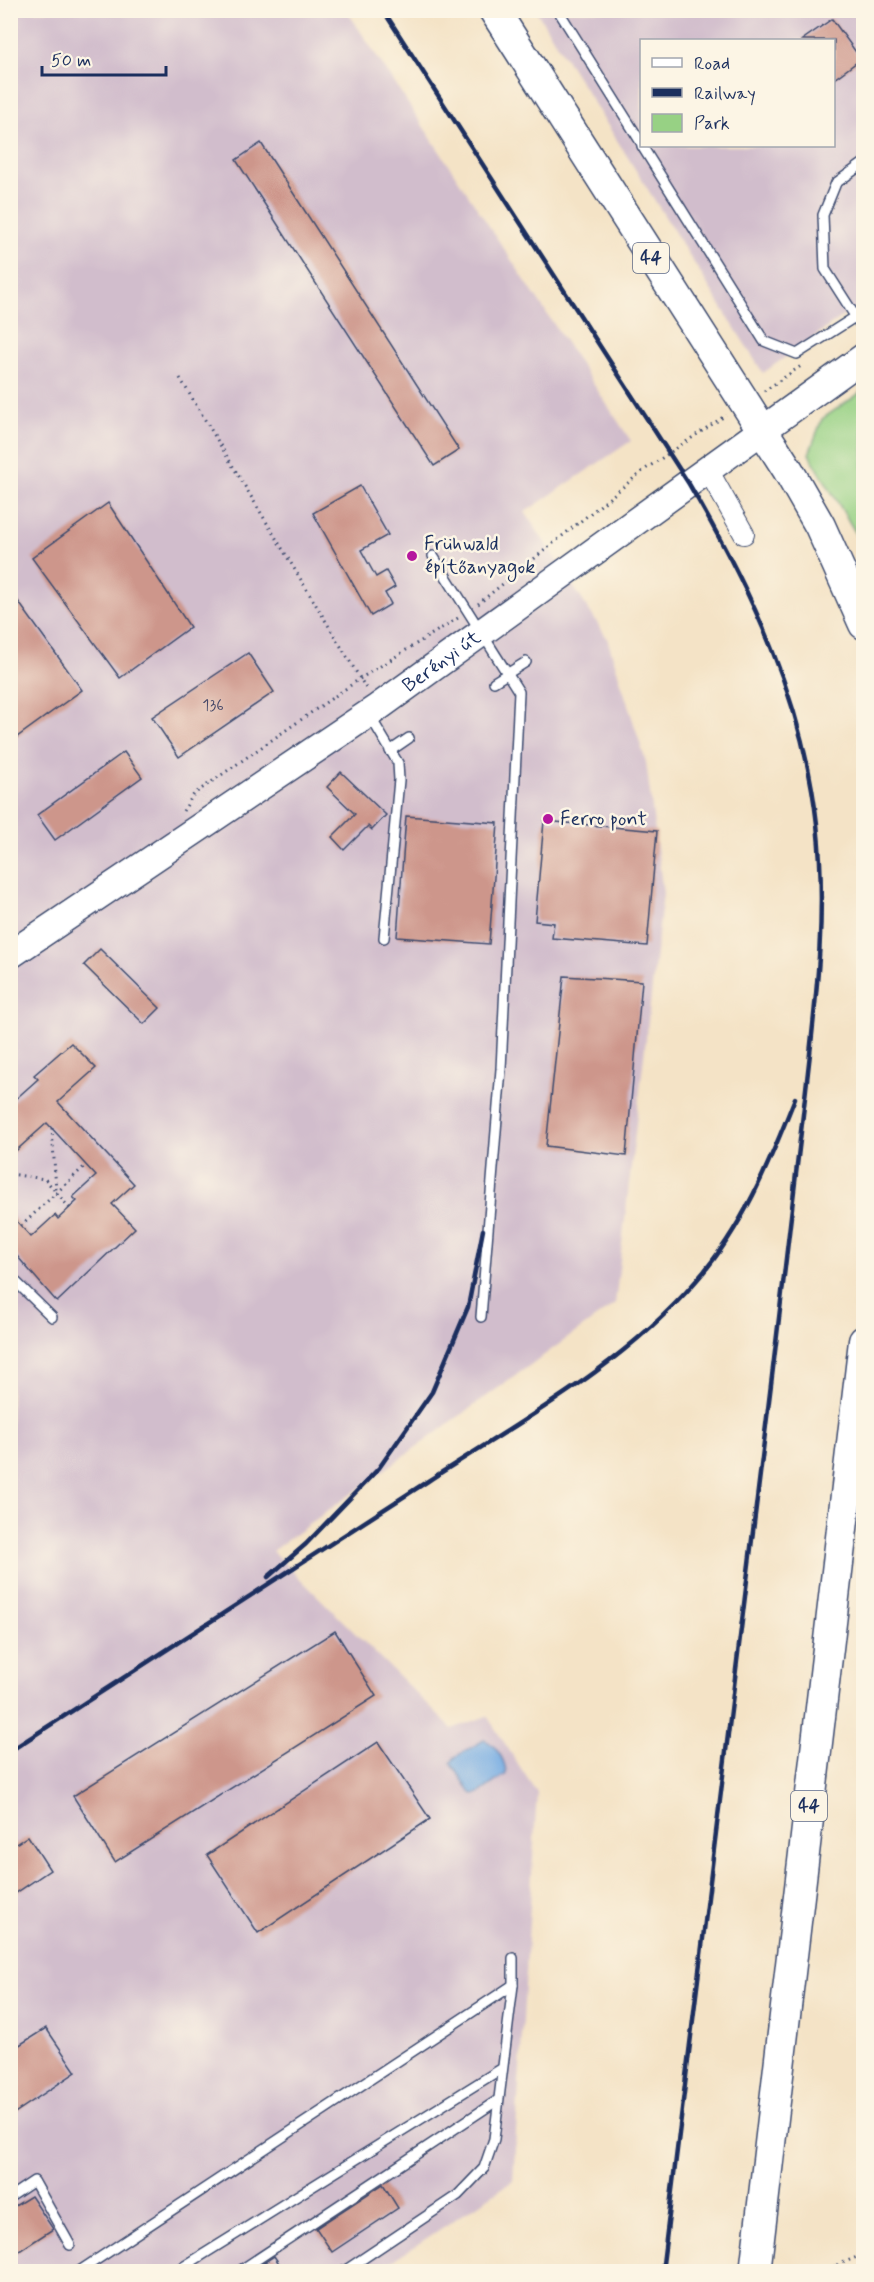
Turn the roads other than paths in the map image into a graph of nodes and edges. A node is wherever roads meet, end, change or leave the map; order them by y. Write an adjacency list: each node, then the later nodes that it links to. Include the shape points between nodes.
1 (494, 10): 9 (main road, 44)
2 (558, 10): 3 (lane)
3 (640, 142)
4 (643, 147): 6 (lane, via 764,340 797,354)
5 (864, 164): 6 (lane, via 836,183 823,214 825,269)
6 (855, 317): 7 (lane)
7 (864, 330)
8 (863, 359): 9 (street, Berényi út)
9 (762, 430): 10 (street, Berényi út); 14 (main road, 44, via 820,526)
10 (708, 470): 11 (street); 13 (street, Berényi út)
11 (744, 534)
12 (433, 556): 13 (lane)
13 (476, 621): 16 (lane); 18 (street, Berényi út)
14 (864, 624)
15 (526, 662): 16 (lane)
16 (508, 673): 17 (lane); 25 (lane, via 519,692 501,1070)
17 (494, 682)
18 (373, 711): 20 (lane); 22 (street, Berényi út)
19 (409, 738): 20 (lane)
20 (390, 751): 21 (lane, via 398,763 399,780)
21 (384, 938)
22 (10, 955)
23 (10, 1276): 24 (lane)
24 (52, 1317)
25 (481, 1317)
26 (864, 1341): 37 (main road, 44)
27 (513, 1958): 28 (lane)
28 (513, 1985): 29 (lane); 33 (lane)
29 (501, 2069): 30 (lane); 34 (lane)
30 (498, 2100): 35 (lane); 36 (lane, via 490,2156 473,2182)
31 (10, 2197): 32 (lane, via 34,2181)
32 (70, 2245)
33 (78, 2271)
34 (175, 2271)
35 (238, 2271)
36 (343, 2271)
37 (754, 2271)

